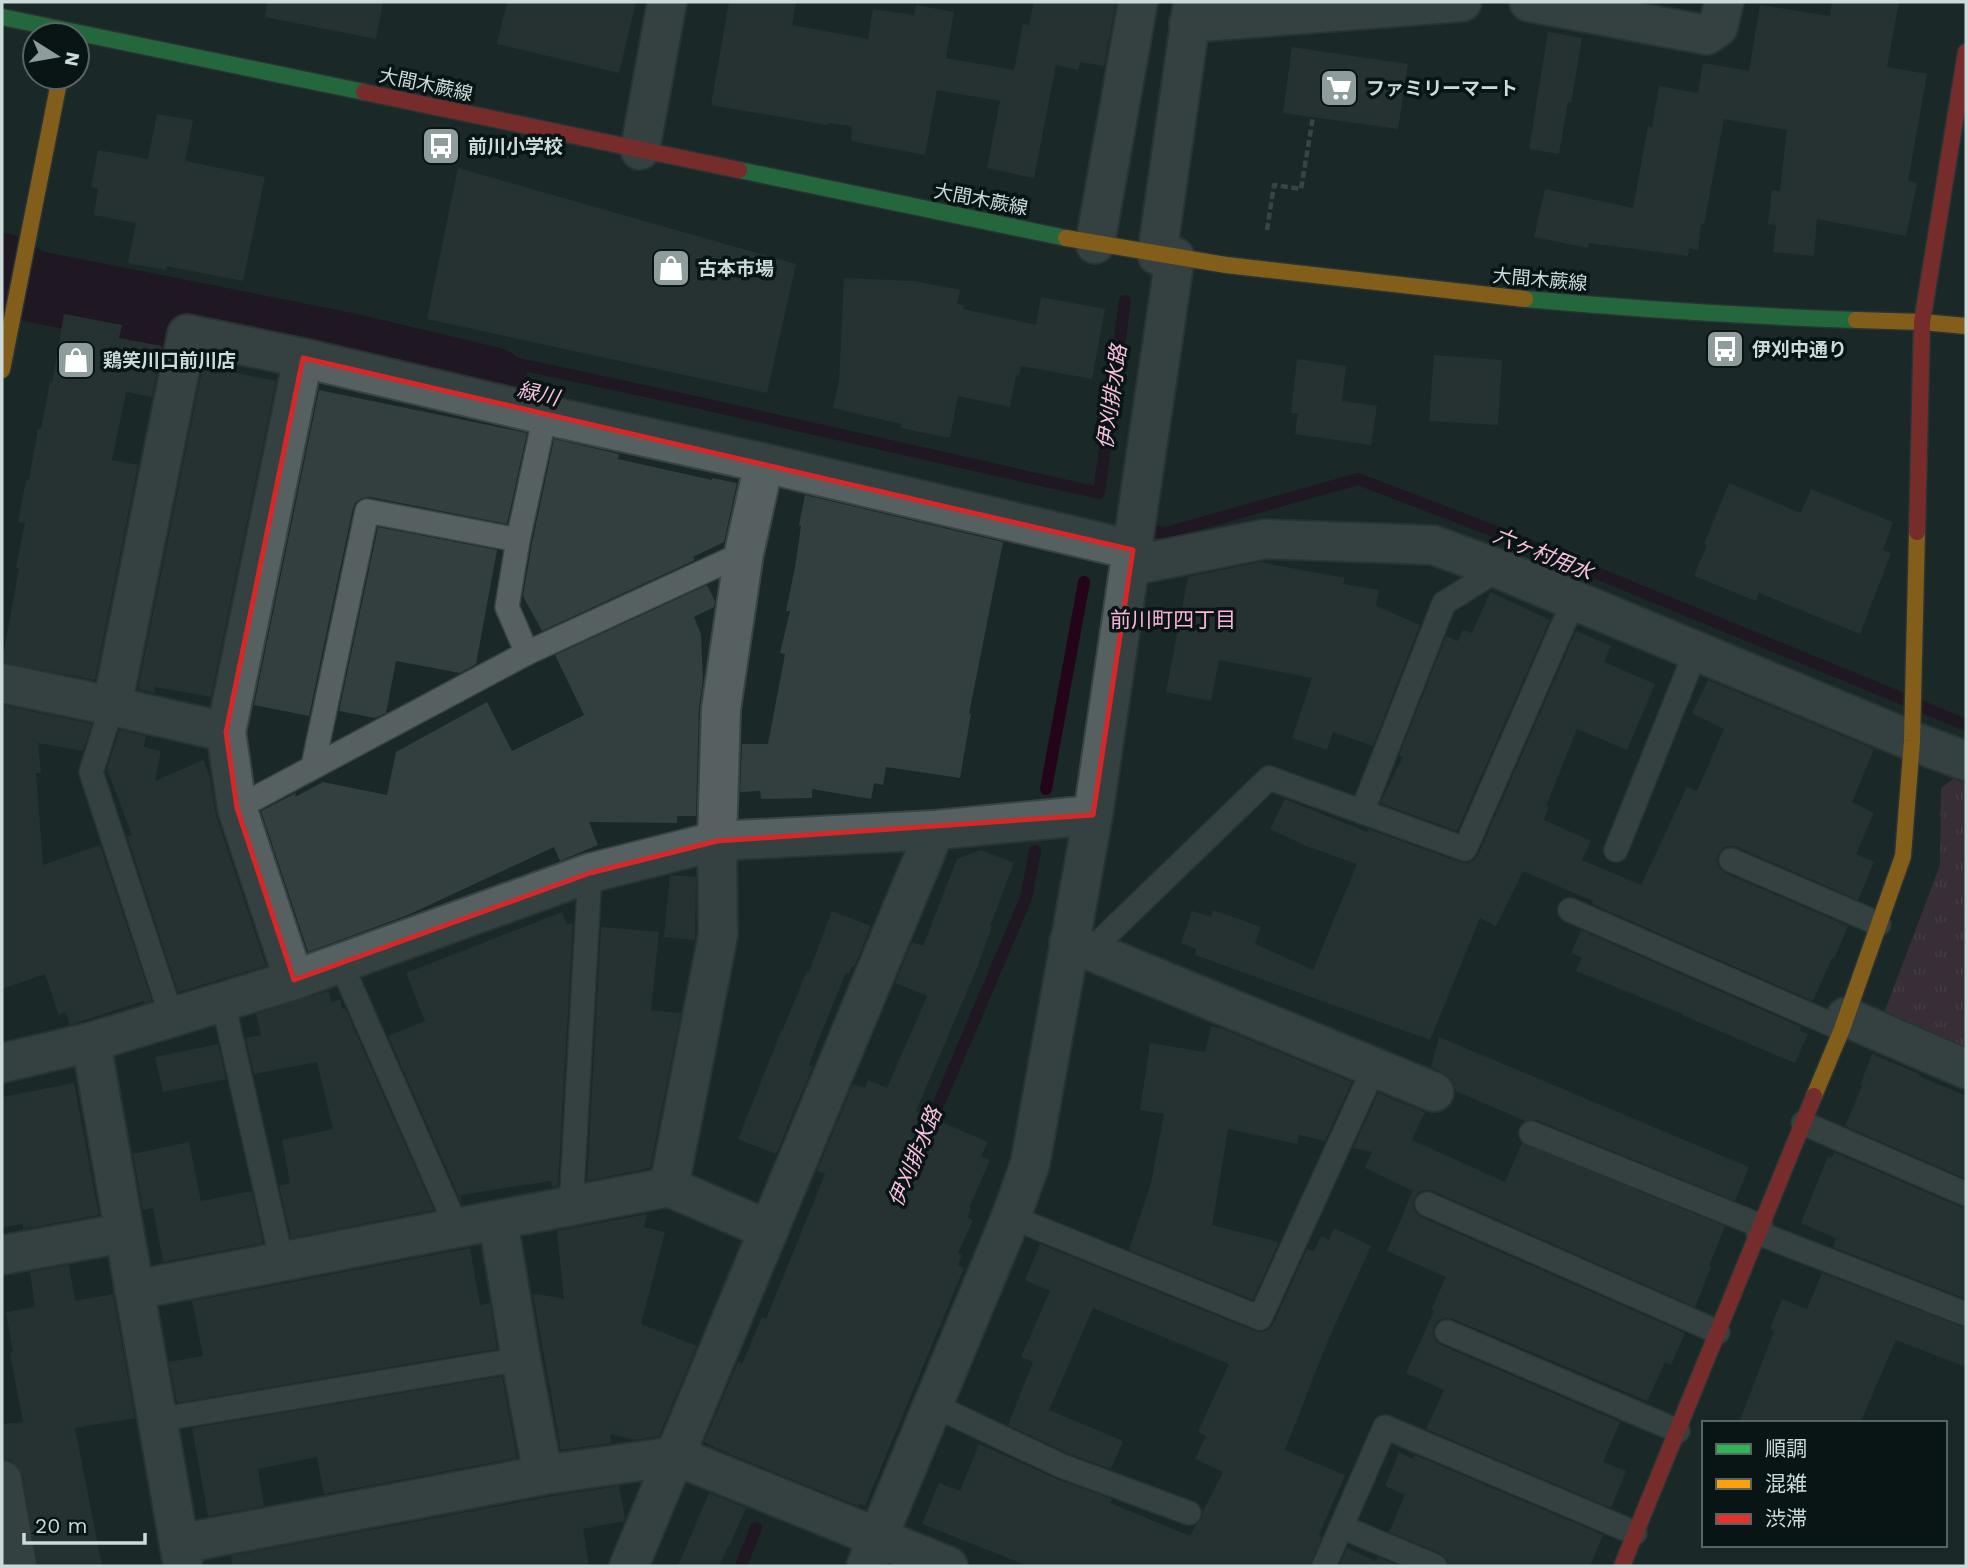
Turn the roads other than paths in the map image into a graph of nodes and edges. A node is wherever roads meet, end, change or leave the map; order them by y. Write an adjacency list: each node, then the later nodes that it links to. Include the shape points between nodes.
1 (667, 2): 14 (street)
2 (1138, 2): 15 (street)
3 (1462, 2): 7 (street)
4 (1529, 2): 5 (street, via 1707,35 1718,27)
5 (1724, 2)
6 (73, 12): 9 (main road)
7 (1191, 12): 16 (street)
8 (2, 17): 10 (main road, 大間木蕨線)
9 (71, 21)
10 (21, 22)
11 (91, 38): 14 (main road, 大間木蕨線)
12 (1966, 52): 17 (main road)
13 (57, 91): 20 (main road)
14 (640, 150): 15 (main road, 大間木蕨線)
15 (1094, 244): 16 (main road, 大間木蕨線)
16 (1166, 256): 17 (main road, 大間木蕨線, via 1581,304); 25 (street)
17 (1922, 322): 18 (main road, 大間木蕨線); 33 (main road)
18 (1966, 326)
19 (303, 358): 21 (street); 31 (street, via 187,334); 32 (street)
20 (2, 370)
21 (545, 415): 22 (street); 23 (lane)
22 (764, 463): 24 (street); 25 (street)
23 (519, 540): 29 (lane, via 507,607); 35 (lane, via 367,511)
24 (744, 553): 29 (lane); 40 (street, via 721,709)
25 (1132, 558): 26 (street, via 1265,539 1433,545); 38 (street)
26 (1499, 569): 27 (street); 37 (lane, via 1444,603)
27 (1574, 600): 28 (street); 37 (lane, via 1465,849)
28 (1696, 651): 33 (street); 41 (lane)
29 (527, 653): 35 (lane)
30 (2, 683): 31 (street)
31 (112, 706): 32 (street); 50 (lane, via 91,772)
32 (226, 732): 36 (street)
33 (1912, 740): 34 (street); 45 (main road, via 1903,856)
34 (1966, 761)
35 (313, 766): 36 (lane)
36 (237, 808): 48 (street)
37 (1362, 812): 46 (lane, via 1269,778)
38 (1059, 818): 39 (street); 46 (street)
39 (935, 830): 40 (street); 66 (street)
40 (717, 841): 43 (street); 59 (street, via 718,935)
41 (1616, 850)
42 (1731, 860): 45 (lane)
43 (590, 873): 47 (street); 62 (lane)
44 (1570, 910): 51 (lane)
45 (1879, 924): 51 (main road)
46 (1080, 946): 54 (street); 63 (street, via 1030,1164)
47 (341, 964): 48 (street); 65 (lane)
48 (294, 980): 49 (street)
49 (223, 1002): 50 (street); 70 (lane)
50 (172, 1017): 52 (street)
51 (1844, 1023): 55 (street); 57 (main road)
52 (91, 1042): 53 (street); 68 (street)
53 (2, 1063)
54 (1374, 1068): 56 (street); 63 (lane, via 1260,1318)
55 (1966, 1069)
56 (1434, 1092)
57 (1803, 1123): 60 (lane); 67 (main road)
58 (1531, 1133): 67 (lane)
59 (669, 1188): 62 (street); 66 (street)
60 (1966, 1194)
61 (1427, 1205): 74 (lane)
62 (571, 1207): 64 (street)
63 (1011, 1217): 76 (street)
64 (498, 1221): 65 (street); 75 (street)
65 (457, 1228): 70 (street)
66 (769, 1230): 79 (street)
67 (1760, 1230): 72 (lane); 74 (main road)
68 (124, 1233): 69 (street); 71 (street)
69 (2, 1255)
70 (282, 1262): 71 (street)
71 (134, 1290): 77 (street)
72 (1966, 1314)
73 (1447, 1332): 78 (lane)
74 (1718, 1332): 78 (main road)
75 (521, 1359): 77 (lane); 80 (street)
76 (933, 1405): 82 (lane, via 1062,1466); 85 (street)
77 (157, 1420): 86 (street)
78 (1678, 1431): 84 (main road)
79 (676, 1456): 80 (street); 85 (street, via 793,1503); 88 (street)
80 (543, 1475): 86 (street)
81 (2, 1480): 87 (street)
82 (1189, 1513)
83 (1342, 1527): 84 (lane, via 1385,1427); 90 (lane); 91 (lane)
84 (1635, 1533): 92 (main road)
85 (872, 1552): 89 (street)
86 (181, 1555)
87 (17, 1566)
88 (628, 1566)
89 (948, 1566)
90 (1324, 1566)
91 (1436, 1566)
92 (1622, 1566)

